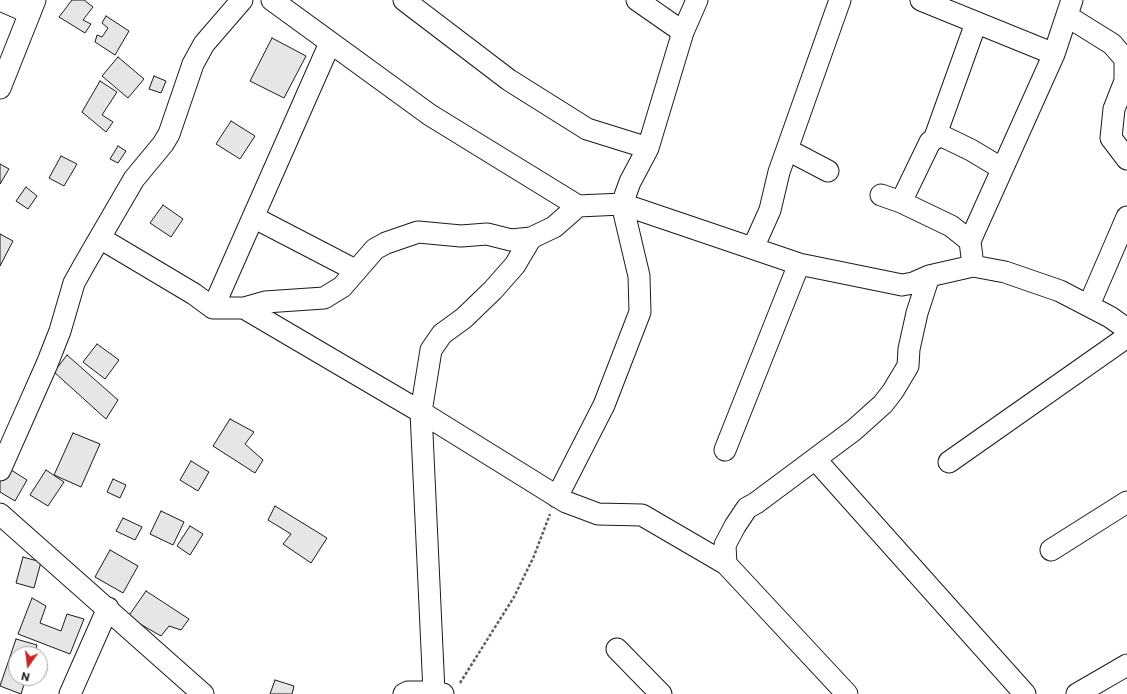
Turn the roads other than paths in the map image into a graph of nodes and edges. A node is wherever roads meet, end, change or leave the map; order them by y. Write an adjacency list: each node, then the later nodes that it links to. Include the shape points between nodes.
1 (0, 0): 9 (street)
2 (242, 0): 28 (street, via 204,44 193,64 166,139 134,179)
3 (272, 0): 13 (street)
4 (404, 0): 17 (street, via 509,80 587,129)
5 (637, 0): 12 (street)
6 (697, 0): 12 (street)
7 (840, 0): 18 (street)
8 (920, 0): 11 (street)
9 (32, 6): 15 (street)
10 (1069, 8): 14 (street); 19 (street, via 1112,44 1125,59 1125,81 1114,109 1111,138)
11 (976, 23): 14 (street); 16 (street)
12 (683, 32): 17 (street)
13 (330, 43): 25 (street, via 430,115); 26 (street)
14 (1054, 54): 20 (street)
15 (0, 88)
16 (935, 137): 20 (street, via 940,135); 23 (street, via 930,142)
17 (648, 148): 24 (street, via 630,182)
18 (788, 150): 21 (street); 31 (street, via 779,172 770,210)
19 (1127, 159)
20 (1002, 168): 30 (street)
21 (828, 171)
22 (881, 195): 23 (street)
23 (901, 202): 30 (street, via 951,226)
24 (622, 204): 25 (street); 31 (street); 47 (street, via 639,276 640,312 604,405)
25 (578, 206): 29 (street, via 554,227)
26 (253, 217): 34 (street); 37 (street)
27 (1127, 217): 36 (street)
28 (100, 238): 37 (street); 46 (street, via 74,283 47,364)
29 (531, 238): 34 (street, via 511,240 487,234 462,236 418,232 386,242 375,249); 42 (street, via 515,265 493,290 464,318 442,334 432,350)
30 (970, 241): 33 (street)
31 (753, 248): 32 (street)
32 (799, 264): 35 (street, via 902,285); 43 (street)
33 (973, 266): 35 (street); 36 (street, via 1005,272 1054,289)
34 (355, 270): 38 (street, via 342,287 324,298 265,302)
35 (929, 276): 44 (street, via 917,313 908,366 901,380 883,404)
36 (1089, 305): 39 (street)
37 (213, 308): 38 (street)
38 (244, 308): 42 (street)
39 (1119, 312): 40 (street)
40 (1127, 329)
41 (1127, 337): 45 (street)
42 (421, 412): 47 (street); 55 (street)
43 (726, 450)
44 (815, 459): 51 (street, via 747,508 725,544); 61 (street)
45 (949, 462)
46 (0, 470)
47 (557, 497): 51 (street, via 598,514 642,515)
48 (1127, 502): 50 (street)
49 (1, 516): 52 (street)
50 (1051, 550)
51 (726, 564): 60 (street)
52 (108, 608): 56 (street); 57 (street)
53 (617, 649): 59 (street)
54 (1127, 665): 62 (street)
55 (444, 691): 58 (street)
56 (70, 694)
57 (202, 694)
58 (404, 694)
59 (661, 694)
60 (847, 694)
61 (1025, 694)
62 (1077, 694)

